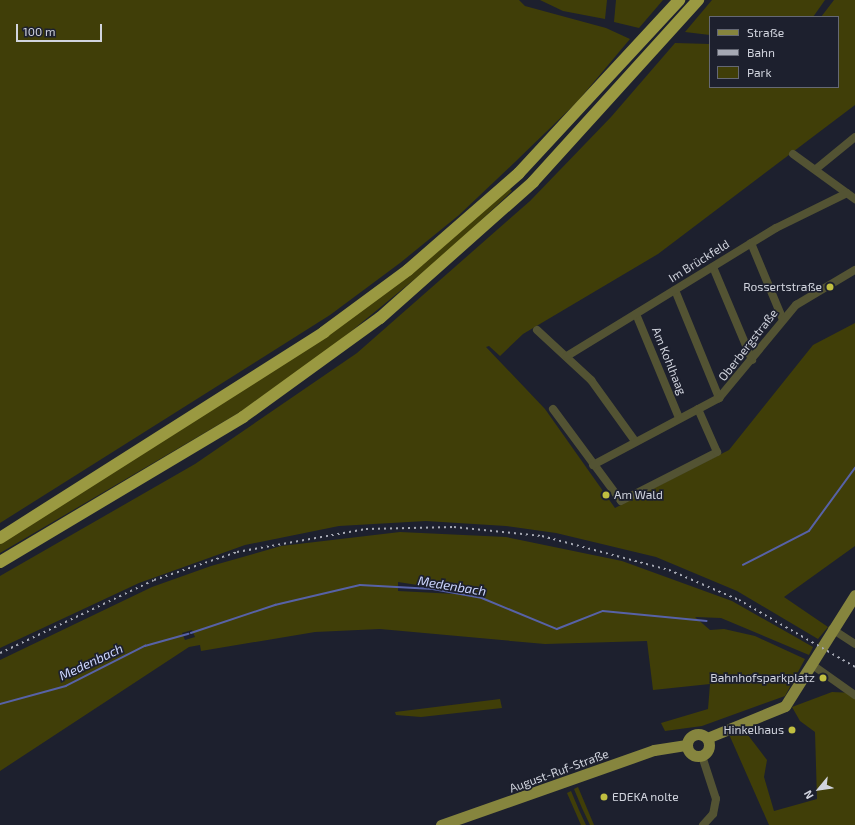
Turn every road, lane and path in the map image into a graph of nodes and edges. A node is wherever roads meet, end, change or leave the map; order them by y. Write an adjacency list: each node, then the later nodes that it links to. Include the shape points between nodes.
1 (679, 0): 23 (highway, via 519,173 459,228 368,301)
2 (698, 0): 24 (highway, via 532,182 380,318 243,417)
3 (855, 137): 5 (street)
4 (793, 154): 5 (street)
5 (816, 169): 6 (street)
6 (848, 193): 7 (street); 8 (street, Im Brückfeld)
7 (855, 199)
8 (751, 243): 9 (street, Im Brückfeld); 13 (street)
9 (713, 267): 11 (street, Im Brückfeld); 16 (street)
10 (855, 270): 13 (street, Oberbergstraße, via 802,300)
11 (675, 290): 12 (street, Im Brückfeld); 17 (street)
12 (636, 314): 15 (street, Im Brückfeld); 20 (street, Am Kohlhaag)
13 (784, 320): 16 (street, Oberbergstraße)
14 (537, 330): 15 (street)
15 (567, 356): 21 (street, via 591,380)
16 (752, 360): 17 (street, Oberbergstraße)
17 (720, 398): 19 (street, Oberbergstraße)
18 (553, 409): 22 (street)
19 (698, 409): 20 (street, Oberbergstraße); 22 (street, via 717,452 702,460 621,501)
20 (679, 418): 21 (street, Oberbergstraße)
21 (635, 441): 22 (street, Oberbergstraße)
22 (593, 465)
23 (0, 538)
24 (0, 562)
25 (855, 595): 26 (main road)
26 (832, 629): 27 (street); 28 (main road)
27 (855, 644)
28 (811, 664): 29 (street); 30 (main road, via 785,706)
29 (855, 695)
30 (708, 738): 31 (main road, via 695,734); 32 (main road, via 709,749)
31 (687, 745): 32 (main road, via 692,754); 33 (main road, August-Ruf-Straße, via 654,750)
32 (702, 756): 34 (street, via 716,799 713,814)
33 (441, 825)
34 (703, 825)

